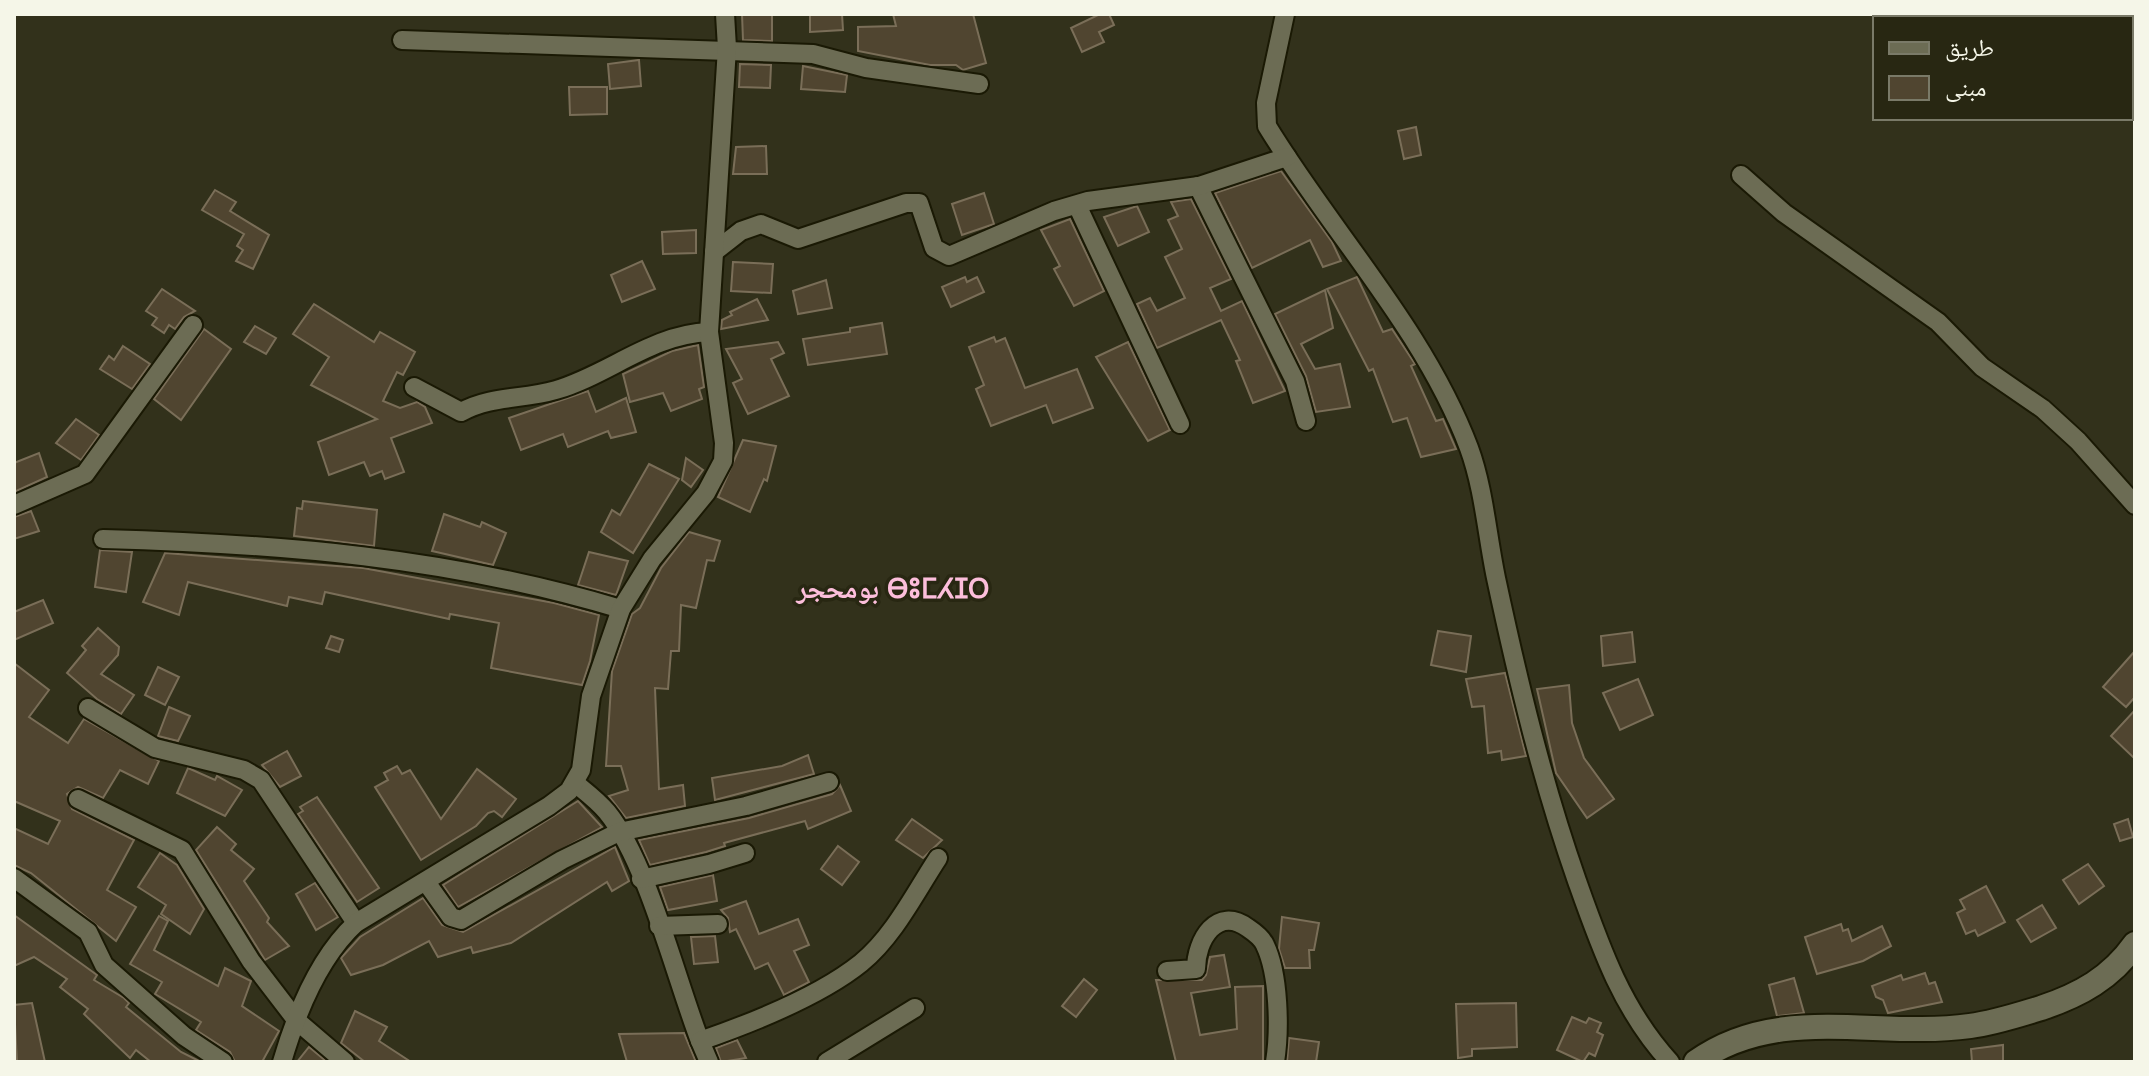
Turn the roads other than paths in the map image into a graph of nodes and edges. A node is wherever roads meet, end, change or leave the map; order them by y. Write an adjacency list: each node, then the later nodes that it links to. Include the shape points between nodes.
1 (725, 14): 4 (street)
2 (1285, 14): 6 (street, via 1266,103 1267,126)
3 (402, 40): 4 (street)
4 (727, 52): 5 (street, via 813,54 866,68); 10 (street)
5 (979, 84)
6 (1287, 157): 8 (street); 44 (street, via 1405,330 1446,397 1469,449 1540,771 1616,983)
7 (1741, 175): 17 (street, via 1784,213 1938,322 1982,367 2043,409)
8 (1198, 186): 9 (street); 14 (street, via 1295,381)
9 (1077, 205): 10 (street, via 949,256 934,248 919,203 858,216 798,239 761,224 741,231); 15 (street)
10 (714, 252): 12 (street)
11 (193, 325): 16 (street, via 85,474)
12 (709, 332): 13 (street, via 660,342 553,391 495,398 461,412); 19 (street, via 723,461 706,493 652,559)
13 (414, 387)
14 (1306, 421)
15 (1180, 424)
16 (14, 505)
17 (2135, 505)
18 (103, 539): 19 (street, via 356,552 540,585)
19 (621, 609): 22 (street, via 591,696)
20 (88, 708): 30 (street, via 155,748 244,770 261,780)
21 (829, 782): 24 (street, via 746,806)
22 (575, 783): 24 (street); 29 (street, via 549,806)
23 (78, 799): 36 (street, via 182,850 251,961)
24 (619, 832): 28 (street); 29 (street, via 461,920 451,917)
25 (745, 853): 28 (street)
26 (938, 858): 37 (street, via 887,936 862,962 784,1005)
27 (14, 878): 38 (street, via 88,932 104,965 184,1036)
28 (641, 879): 32 (street)
29 (426, 882): 30 (street)
30 (356, 923): 36 (street, via 328,953)
31 (718, 924): 32 (street)
32 (659, 926): 37 (street)
33 (2135, 944): 45 (main road, via 2099,983 2011,1017 1968,1026 1761,1030 1720,1045)
34 (1167, 971): 43 (street, via 1196,969 1200,940 1226,919 1239,921 1265,941 1278,1015)
35 (915, 1008): 42 (street)
36 (297, 1021): 39 (street); 40 (street)
37 (700, 1041): 41 (street)
38 (223, 1062)
39 (282, 1062)
40 (345, 1062)
41 (709, 1062)
42 (827, 1062)
43 (1275, 1062)
44 (1670, 1062)
45 (1696, 1062)

